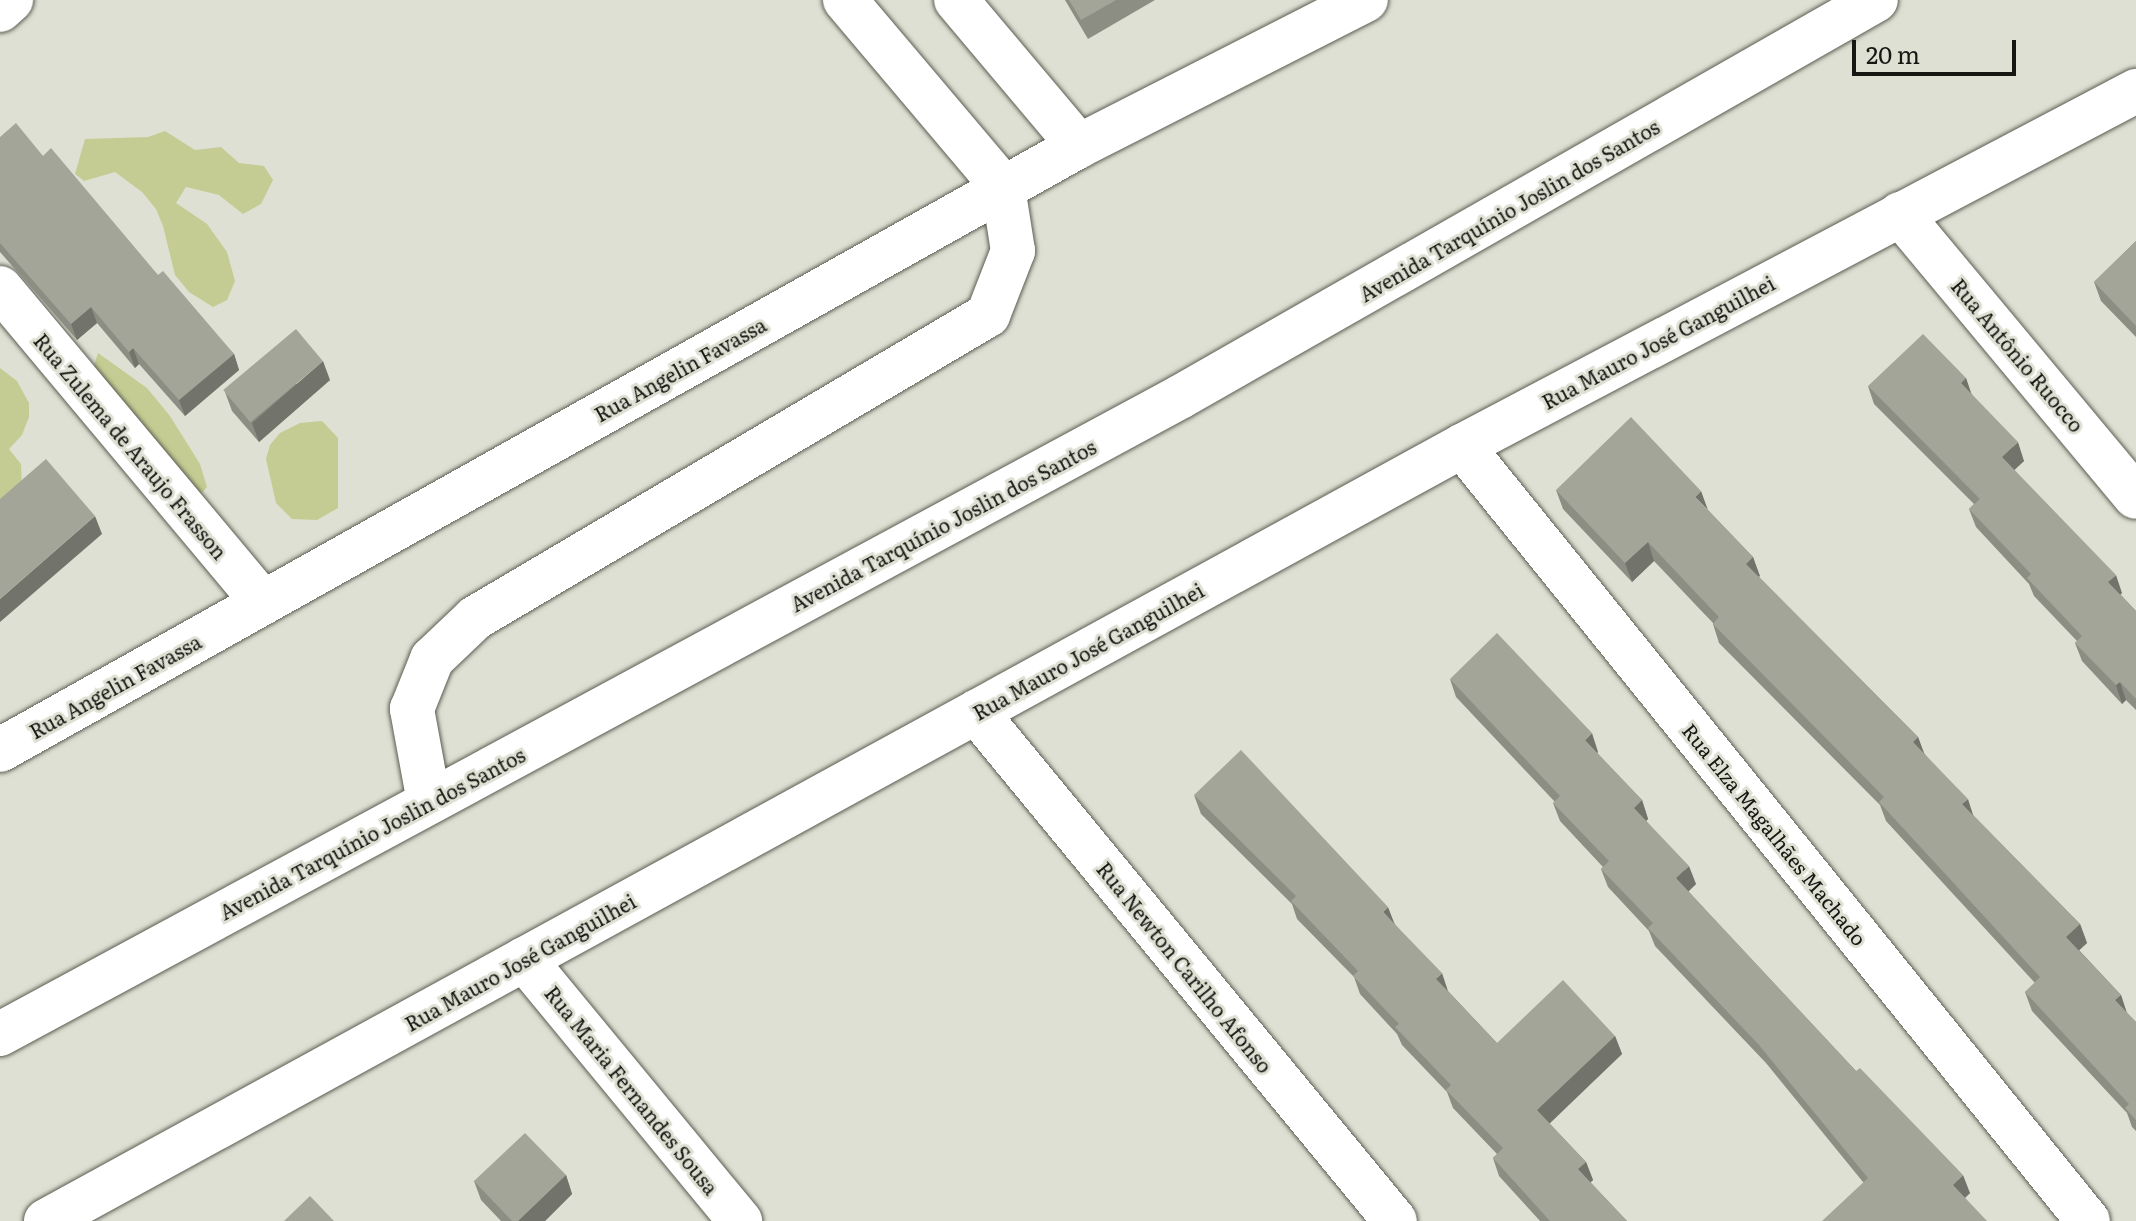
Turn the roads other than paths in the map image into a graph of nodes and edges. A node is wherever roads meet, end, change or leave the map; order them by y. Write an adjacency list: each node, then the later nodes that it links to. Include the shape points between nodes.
1 (11, 0): 6 (street)
2 (845, 0): 9 (street)
3 (956, 0): 8 (street)
4 (1366, 0): 8 (street, Rua Angelin Favassa)
5 (1876, 0): 17 (street, Avenida Tarquínio Joslin dos Santos, via 1180,397)
6 (0, 10)
7 (2136, 91): 10 (street, Rua Mauro José Ganguilhei)
8 (1079, 146): 9 (street, Rua Angelin Favassa)
9 (1003, 187): 14 (street, Rua Angelin Favassa); 17 (street, via 1013,251 988,315 475,618 432,659 412,709)
10 (1900, 214): 12 (street, Rua Mauro José Ganguilhei); 13 (street, Rua Antônio Ruocco)
11 (0, 288): 14 (street, Rua Zulema de Araujo Frasson)
12 (1462, 446): 15 (street, Rua Mauro José Ganguilhei); 23 (street, Rua Elza Magalhães Machado)
13 (2136, 497)
14 (263, 603): 16 (street, Rua Angelin Favassa)
15 (976, 712): 18 (street, Rua Mauro José Ganguilhei); 22 (street, Rua Newton Carilho Afonso)
16 (0, 750)
17 (429, 802): 19 (street, Avenida Tarquínio Joslin dos Santos)
18 (524, 959): 20 (street, Rua Mauro José Ganguilhei); 21 (street, Rua Maria Fernandes Sousa)
19 (0, 1034)
20 (71, 1215)
21 (740, 1221)
22 (1395, 1221)
23 (2088, 1221)

